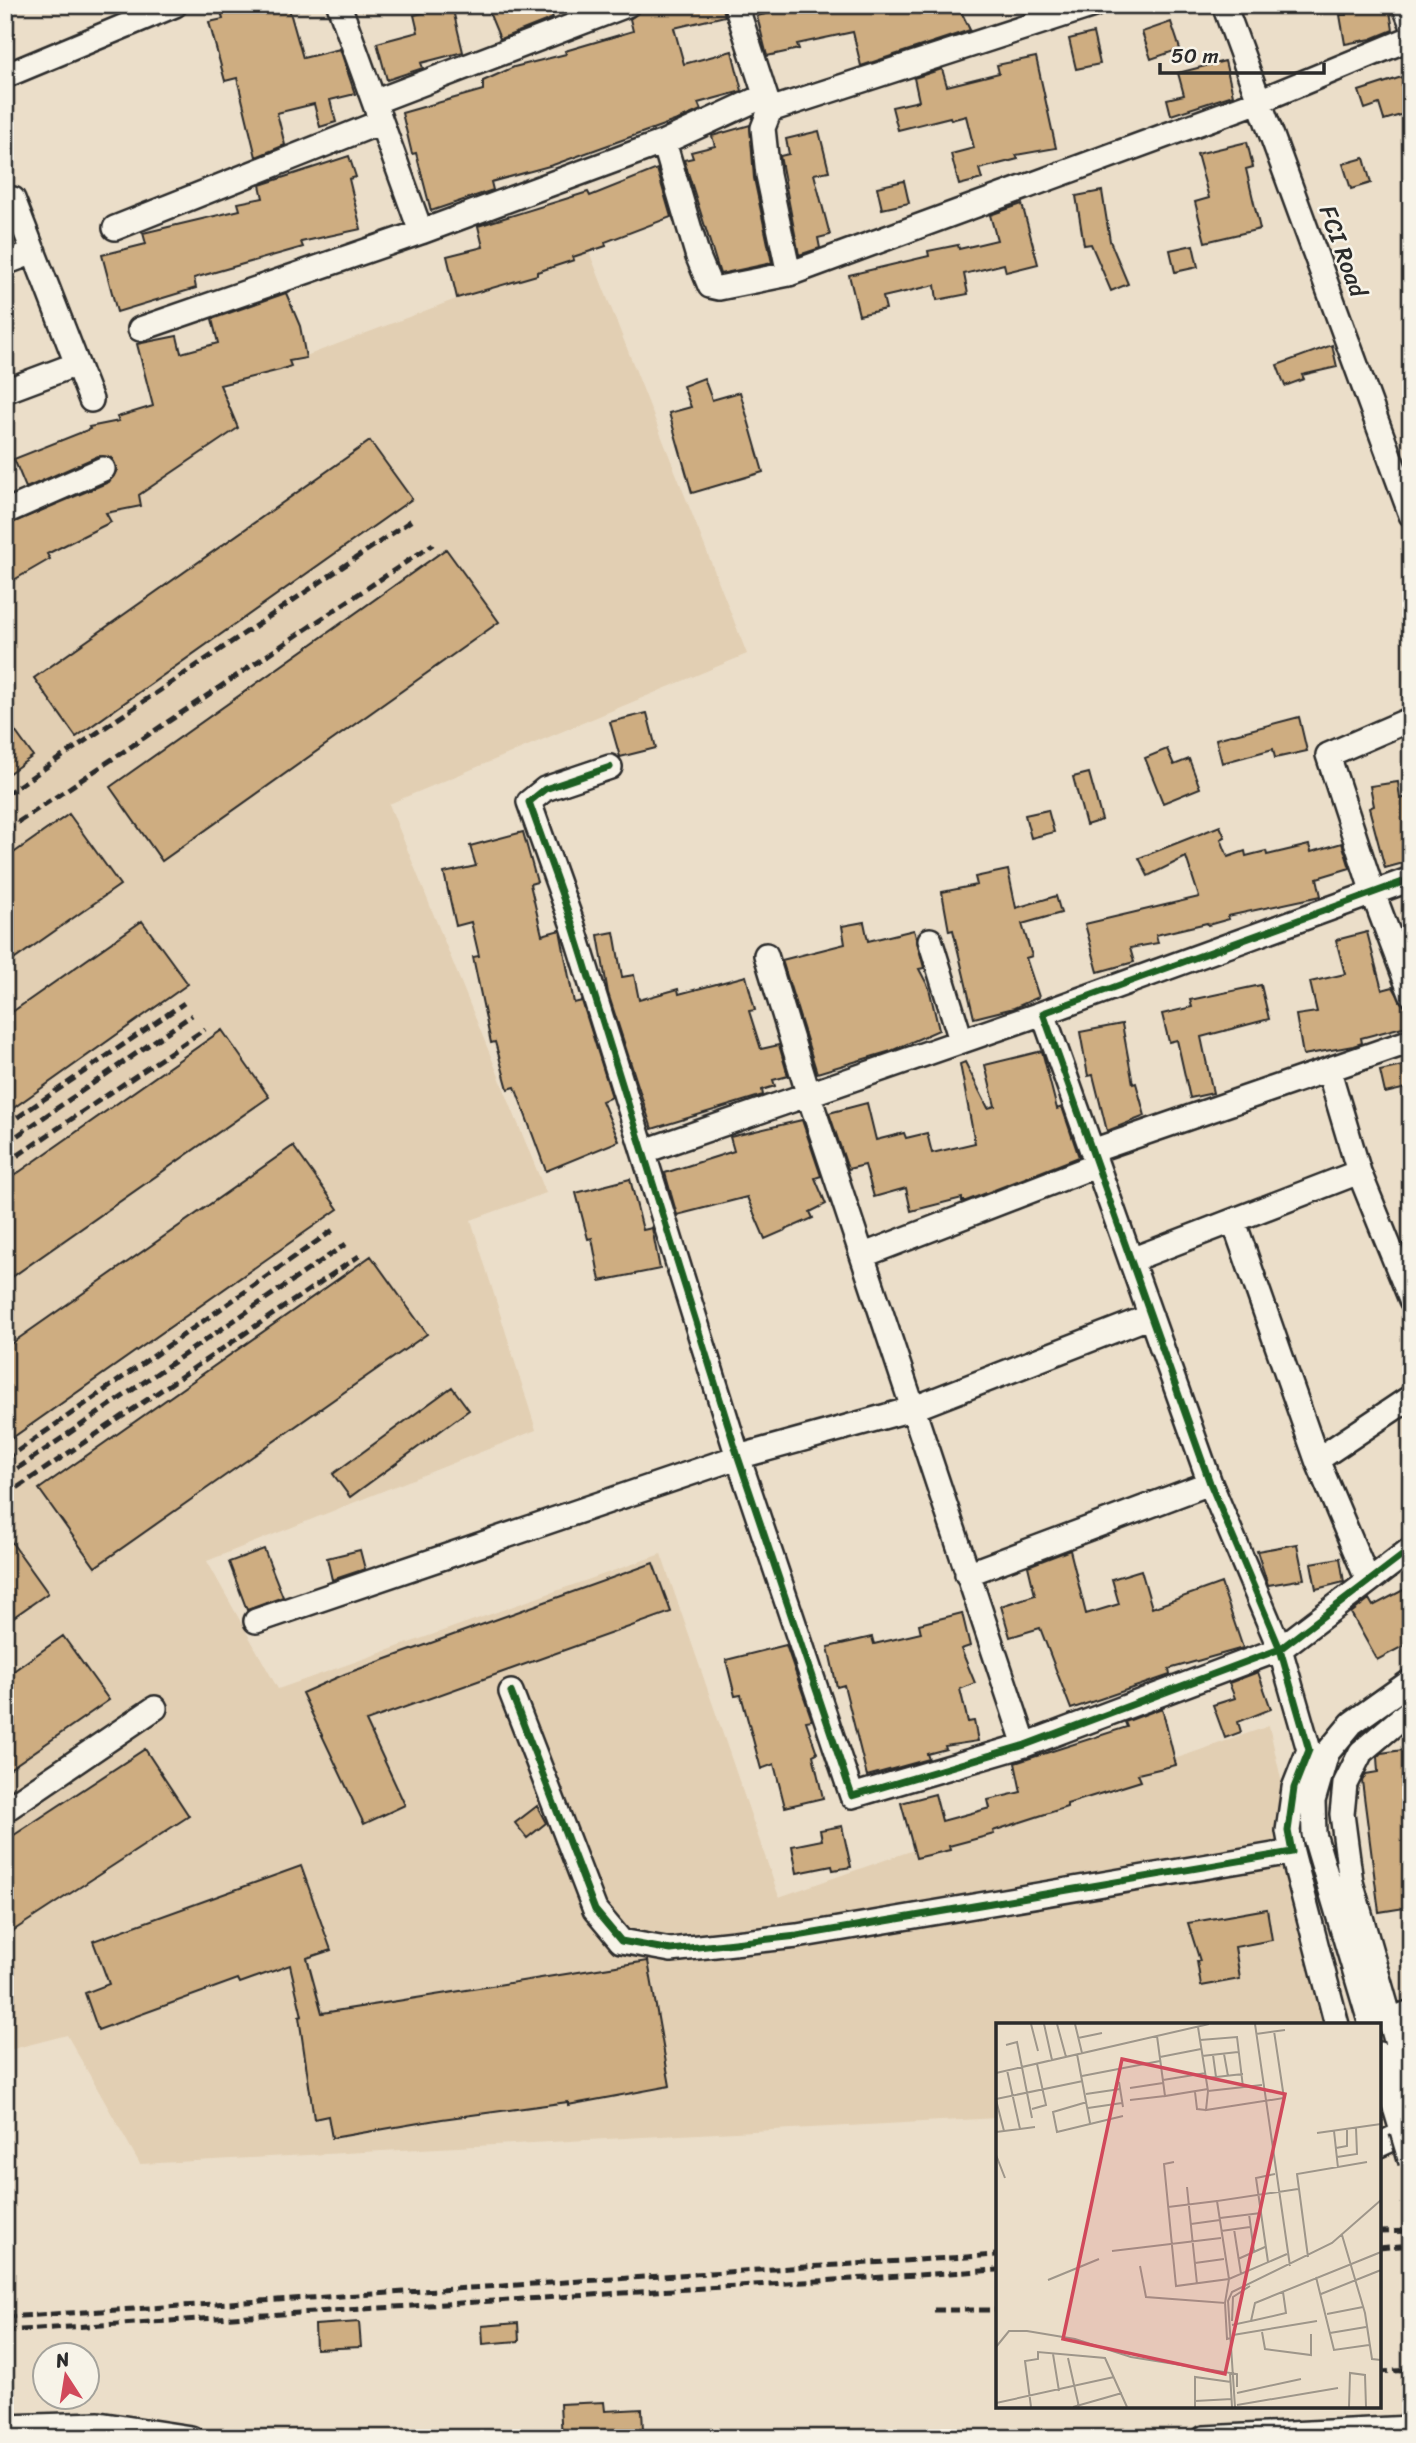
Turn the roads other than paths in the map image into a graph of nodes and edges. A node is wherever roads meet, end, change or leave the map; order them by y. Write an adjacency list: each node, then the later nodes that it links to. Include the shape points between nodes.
1 (175, 5): 11 (street)
2 (339, 5): 14 (street)
3 (627, 5): 14 (street)
4 (1094, 5): 8 (street)
5 (1224, 5): 12 (street, FCI Road)
6 (1404, 5): 9 (street)
7 (739, 6): 13 (street)
8 (1058, 12): 13 (street)
9 (1411, 22)
10 (1411, 38): 12 (street)
11 (5, 76)
12 (1259, 101): 21 (street); 28 (street, FCI Road)
13 (767, 103): 15 (street); 21 (street, via 763,128 768,175)
14 (378, 112): 17 (street); 18 (street)
15 (664, 142): 18 (street); 21 (street, via 710,286)
16 (13, 199): 19 (street)
17 (115, 228)
18 (421, 232): 22 (street)
19 (34, 252): 20 (street); 23 (street)
20 (5, 263)
21 (789, 274)
22 (140, 329)
23 (77, 364): 24 (street); 25 (street)
24 (5, 391)
25 (91, 400)
26 (103, 469): 27 (street)
27 (5, 512)
28 (1411, 515)
29 (1411, 719): 32 (street, via 1328,755)
30 (610, 767): 41 (street, via 545,789 529,802)
31 (1411, 879): 32 (street)
32 (1373, 893): 35 (street); 36 (street)
33 (930, 940): 37 (street)
34 (766, 955): 40 (street)
35 (1411, 994)
36 (1043, 1013): 37 (street); 42 (street)
37 (961, 1040): 40 (street)
38 (1411, 1041): 39 (street)
39 (1329, 1071): 42 (street); 43 (street)
40 (809, 1096): 41 (street); 45 (street)
41 (645, 1151): 51 (street)
42 (1094, 1158): 45 (street); 46 (street)
43 (1359, 1172): 44 (street); 47 (street)
44 (1234, 1222): 46 (street); 52 (street)
45 (864, 1255): 50 (street)
46 (1131, 1260): 48 (street)
47 (1411, 1300)
48 (1151, 1316): 50 (street); 53 (street)
49 (1411, 1397): 52 (street)
50 (912, 1409): 51 (street); 55 (street)
51 (738, 1457): 57 (street); 63 (street, via 852,1796)
52 (1317, 1461): 56 (street)
53 (1210, 1483): 55 (street); 58 (street)
54 (1411, 1549): 56 (street)
55 (967, 1574): 63 (street)
56 (1368, 1581): 58 (street)
57 (256, 1621)
58 (1280, 1649): 63 (street); 65 (street, via 1309,1750 1294,1788 1288,1831)
59 (1411, 1681): 68 (street, via 1352,1723 1327,1753 1313,1801 1314,1834)
60 (511, 1692): 65 (street, via 595,1910 621,1941 671,1950 797,1936)
61 (155, 1708): 64 (street)
62 (1411, 1710): 68 (street, via 1361,1752 1345,1784 1342,1814)
63 (1025, 1745)
64 (5, 1810)
65 (1292, 1852): 67 (street)
66 (1411, 2012): 68 (street)
67 (1335, 2023)
68 (1380, 2023)
69 (1381, 2025): 71 (street)
70 (1381, 2061): 74 (street, bridge)
71 (1411, 2093)
72 (1411, 2130): 73 (street)
73 (1381, 2144)
74 (1411, 2162)
75 (5, 2427): 77 (street, via 99,2424)
76 (1411, 2428): 78 (street)
77 (191, 2438)
78 (1204, 2438)

